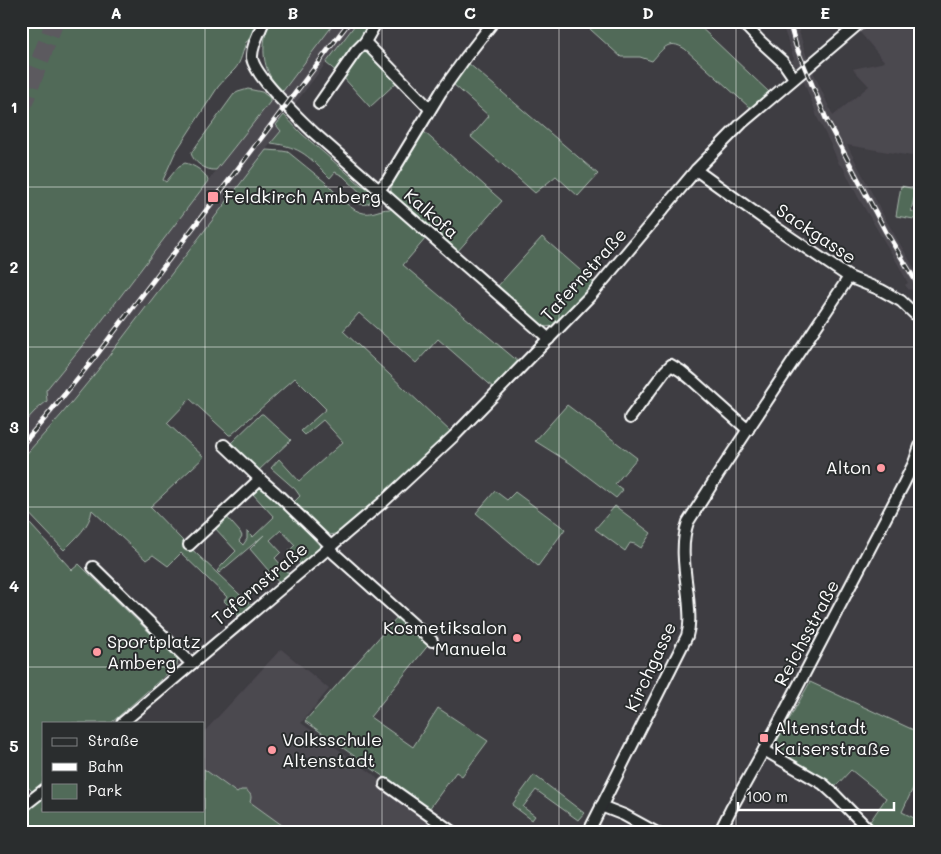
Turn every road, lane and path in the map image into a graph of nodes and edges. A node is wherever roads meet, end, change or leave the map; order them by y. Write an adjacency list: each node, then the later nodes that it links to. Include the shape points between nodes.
1 (264, 21): 11 (street, Kalkofa, via 252,52 257,70 313,132)
2 (377, 21): 6 (street)
3 (494, 21): 9 (street)
4 (741, 21): 7 (street, via 783,62)
5 (862, 21): 7 (street, Tafernstraße)
6 (365, 42): 8 (street); 9 (street)
7 (794, 78): 10 (street, Tafernstraße, via 742,123)
8 (318, 104)
9 (430, 109): 11 (street, via 387,181)
10 (696, 170): 12 (street, Sackgasse); 14 (street, Tafernstraße, via 592,294)
11 (378, 190): 14 (street, Kalkofa)
12 (850, 277): 13 (street, Sackgasse, via 894,297); 16 (street, Kirchgasse)
13 (920, 319)
14 (549, 339): 21 (street, Tafernstraße, via 464,426)
15 (630, 418): 16 (street, via 671,365)
16 (748, 430): 29 (street, Kirchgasse, via 688,522 684,550 690,616 687,636)
17 (224, 445): 19 (street)
18 (920, 446): 26 (street, Reichsstraße, via 903,485)
19 (260, 479): 20 (street); 21 (street)
20 (189, 544)
21 (330, 547): 23 (street, Tafernstraße); 24 (street, Tafernstraße)
22 (93, 567): 24 (street)
23 (432, 641)
24 (191, 664): 25 (street, Tafernstraße)
25 (123, 722)
26 (764, 750): 34 (street, Reichsstraße); 35 (street, via 823,784)
27 (385, 784): 31 (street)
28 (42, 792): 30 (street)
29 (601, 806): 32 (street, Kirchgasse); 33 (street)
30 (21, 808)
31 (454, 833)
32 (588, 833)
33 (656, 833)
34 (719, 833)
35 (872, 833)

